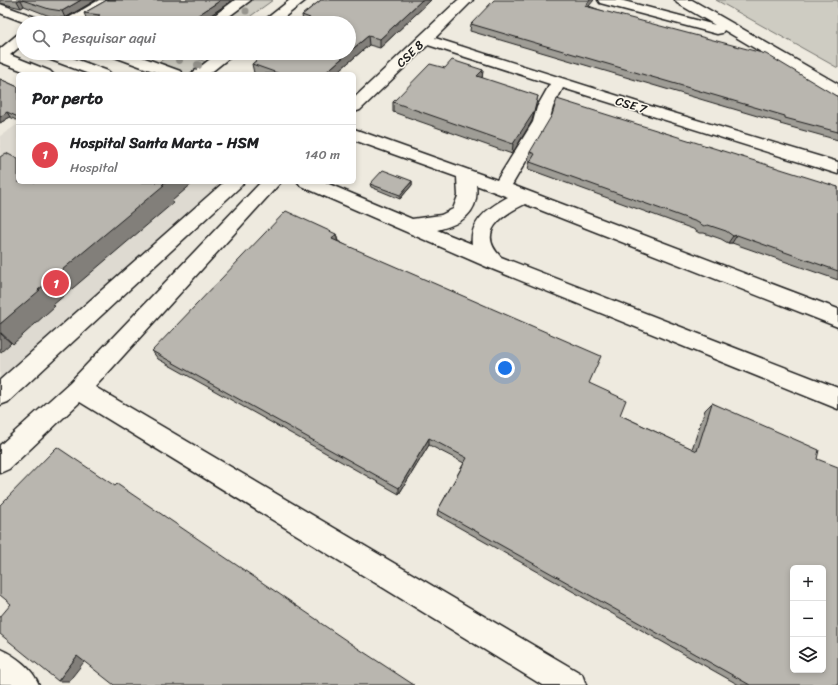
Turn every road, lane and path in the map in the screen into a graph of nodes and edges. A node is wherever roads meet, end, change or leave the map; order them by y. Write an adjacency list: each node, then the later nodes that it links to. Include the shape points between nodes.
1 (109, 0): 9 (street)
2 (244, 0): 10 (street)
3 (299, 0): 11 (street)
4 (466, 0): 13 (street, CSE 8)
5 (606, 0): 12 (street)
6 (682, 0): 12 (street)
7 (0, 8): 8 (street)
8 (20, 16)
9 (82, 16)
10 (221, 16)
11 (277, 16)
12 (741, 36): 28 (street)
13 (425, 40): 27 (street, CSE 7); 29 (street, CSE 8)
14 (16, 43): 15 (street)
15 (0, 57): 21 (street)
16 (37, 60): 21 (street)
17 (68, 60): 24 (street)
18 (135, 60): 22 (street)
19 (158, 60): 22 (street)
20 (218, 60): 26 (street)
21 (23, 65): 23 (street)
22 (150, 66): 25 (street)
23 (40, 72)
24 (98, 72)
25 (170, 72)
26 (202, 72)
27 (559, 82): 31 (street, CSE 7); 36 (street, via 545,107 541,122)
28 (838, 92)
29 (356, 105)
30 (356, 135): 32 (street)
31 (838, 168)
32 (465, 174): 36 (street); 38 (street, via 467,199 456,217 441,223)
33 (233, 184): 42 (street)
34 (270, 184): 41 (street)
35 (312, 184): 38 (street)
36 (501, 188): 37 (street)
37 (526, 197): 39 (street, via 507,204 498,211 482,232 482,248); 40 (street)
38 (412, 226): 39 (street)
39 (494, 262): 43 (street)
40 (838, 318)
41 (78, 389): 44 (street); 47 (street)
42 (0, 395)
43 (838, 399)
44 (0, 461)
45 (0, 664): 46 (street)
46 (24, 685)
47 (571, 685)

